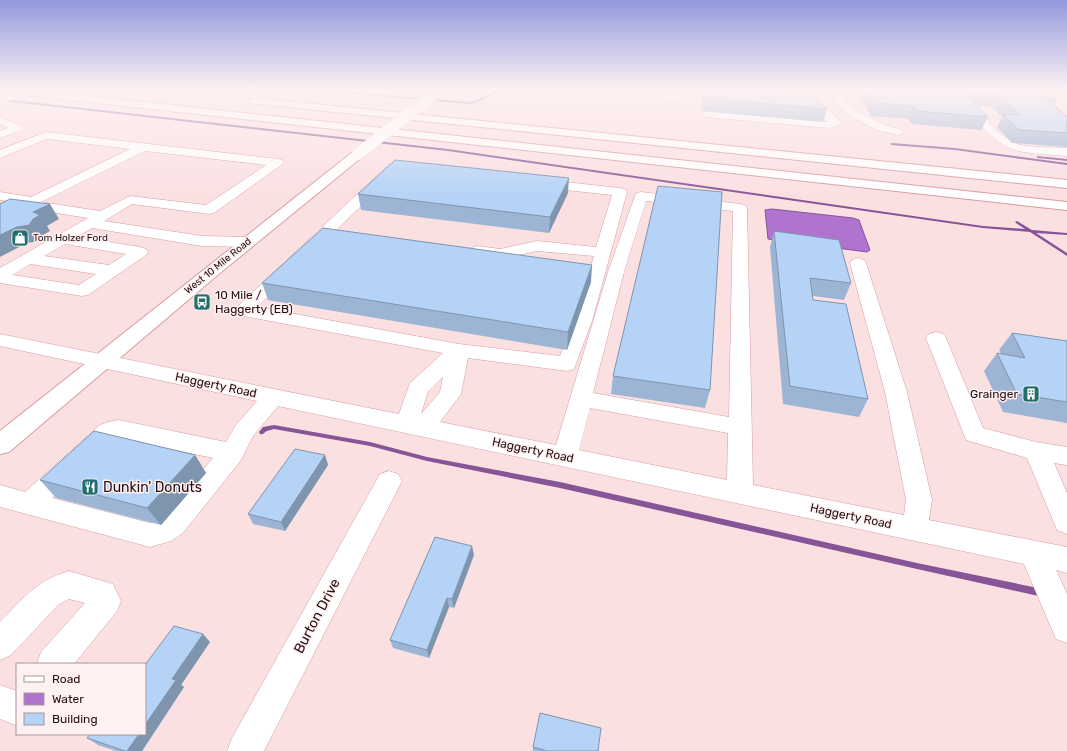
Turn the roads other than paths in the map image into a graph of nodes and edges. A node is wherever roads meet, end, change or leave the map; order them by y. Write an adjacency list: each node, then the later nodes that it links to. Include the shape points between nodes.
1 (14, 126): 10 (street, via 18,128)
2 (336, 126): 19 (main road)
3 (393, 126): 22 (main road, West 10 Mile Road, bridge)
4 (496, 126): 16 (main road)
5 (610, 126): 15 (main road)
6 (872, 126): 9 (street)
7 (988, 126): 13 (street, via 1009,145)
8 (62, 127): 11 (street)
9 (898, 132)
10 (0, 134)
11 (144, 142): 12 (street); 14 (street, via 128,145 46,135); 18 (street); 20 (street, via 282,159 209,210 130,200)
12 (226, 145)
13 (1067, 152)
14 (0, 154)
15 (1067, 180)
16 (1067, 184)
17 (0, 196): 18 (street, via 28,200)
18 (29, 203): 20 (street, via 30,206)
19 (1067, 206)
20 (99, 218): 21 (street); 22 (street, via 98,225 202,241)
21 (63, 239): 25 (street); 27 (street, via 140,252)
22 (247, 242): 32 (main road, West 10 Mile Road)
23 (461, 249): 24 (street, via 500,254 537,246)
24 (602, 252): 31 (street, via 584,318 567,364); 31 (street, via 620,192 409,169 390,171 335,231 243,310)
25 (28, 258): 27 (street); 28 (street)
26 (858, 263): 47 (street, via 896,392 919,500 917,517)
27 (112, 271): 28 (street, via 82,291)
28 (0, 276)
29 (936, 338): 38 (street, via 974,434)
30 (0, 340): 32 (street, Haggerty Road)
31 (459, 350): 35 (street, via 450,394); 35 (street, via 418,388)
32 (102, 362): 33 (street, Haggerty Road); 37 (main road, West 10 Mile Road)
33 (273, 397): 35 (street, Haggerty Road); 39 (street, via 244,431)
34 (581, 398): 36 (street); 36 (street, via 616,272 641,196 740,208); 41 (street)
35 (415, 426): 41 (street, Haggerty Road)
36 (740, 427): 43 (street)
37 (0, 445)
38 (1036, 451): 40 (street); 46 (street)
39 (232, 453): 45 (street, via 119,429 108,431); 45 (street, via 174,525 161,533 150,535)
40 (1067, 456)
41 (565, 457): 43 (street, Haggerty Road)
42 (389, 481): 53 (street, Burton Drive)
43 (740, 493): 47 (street, Haggerty Road)
44 (0, 496): 45 (street)
45 (29, 504)
46 (1067, 522)
47 (910, 528): 48 (street, Haggerty Road)
48 (1033, 553): 49 (street, Haggerty Road); 50 (street)
49 (1067, 560)
50 (1067, 628)
51 (0, 644): 52 (street, via 47,595 59,588 69,585 102,594 106,601)
52 (54, 663)
53 (245, 751)

